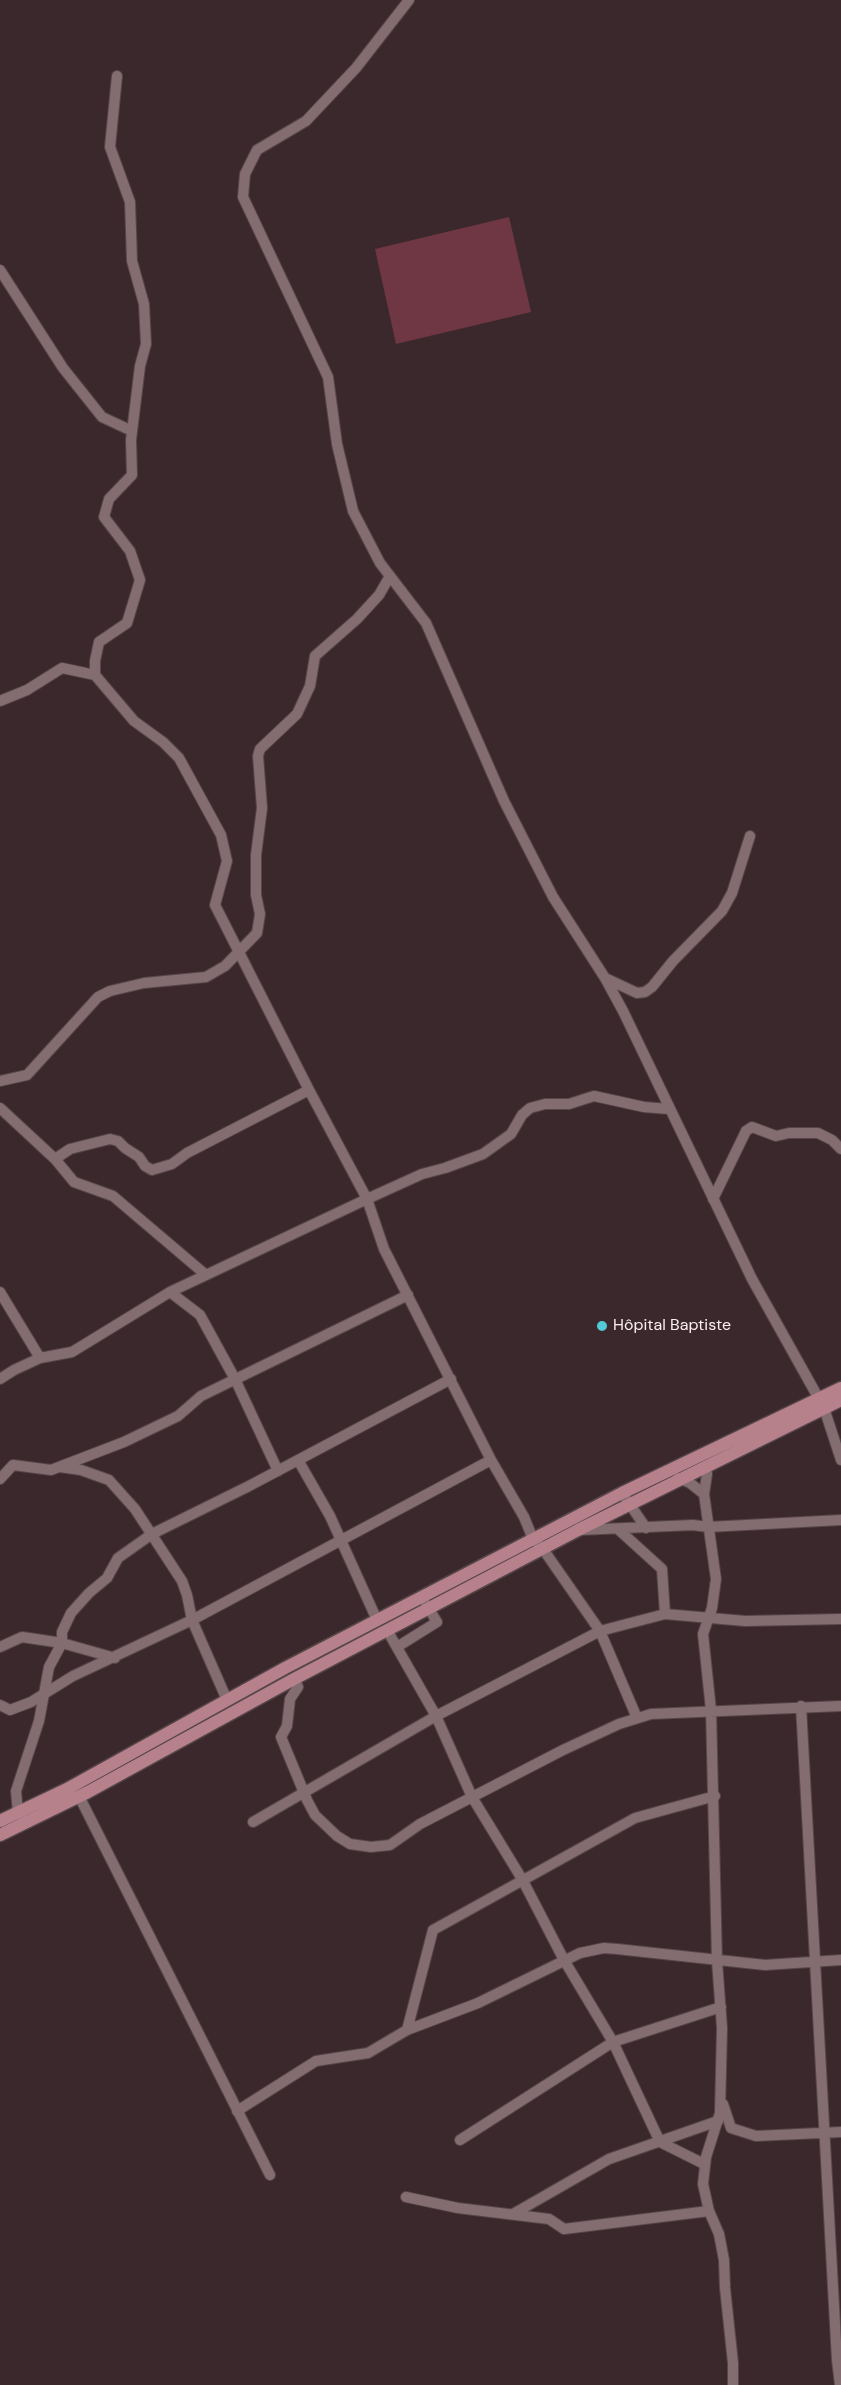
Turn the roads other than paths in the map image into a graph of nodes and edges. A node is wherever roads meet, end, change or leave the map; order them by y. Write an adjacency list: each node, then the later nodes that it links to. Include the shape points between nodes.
1 (409, 0): 5 (street, via 356,68 306,121 257,150 244,174 243,198 328,376 337,444 352,511)
2 (117, 76): 4 (street, via 110,147 130,202 132,261 144,304 146,344)
3 (0, 270): 4 (street, via 63,368 102,417)
4 (132, 432): 6 (street, via 132,475 109,499 104,517 130,551 140,580 127,623 99,642)
5 (390, 576): 9 (street, via 379,595 358,618 315,656 310,686 297,714 260,749 262,808 256,855 256,895 260,914 257,933); 10 (street, via 426,623 517,827 570,925)
6 (95, 675): 7 (street, via 62,668 27,690); 9 (street, via 134,721 163,742 178,758 221,835 228,861 215,905)
7 (0, 701)
8 (750, 836): 10 (street, via 732,893 722,911 652,987 637,993)
9 (240, 953): 11 (street, via 206,977 144,983 98,997 27,1075); 12 (street)
10 (605, 978): 14 (street)
11 (0, 1081)
12 (309, 1090): 16 (street, via 186,1153 172,1164 152,1170 139,1156 110,1139 70,1149); 17 (street)
13 (0, 1108): 16 (street)
14 (669, 1109): 17 (street, via 594,1096 569,1104 536,1106 526,1110 507,1138 483,1154 422,1174); 18 (street)
15 (841, 1149): 18 (street, via 818,1133 776,1136 752,1127 746,1132)
16 (55, 1159): 19 (street, via 74,1182 113,1196)
17 (368, 1199): 19 (street); 22 (street, via 384,1249)
18 (713, 1199): 29 (street, via 752,1279)
19 (206, 1275): 21 (street)
20 (0, 1292): 23 (street)
21 (170, 1292): 23 (street, via 72,1352); 25 (street, via 200,1315)
22 (408, 1295): 25 (street); 26 (street)
23 (40, 1358): 24 (street)
24 (0, 1379)
25 (235, 1379): 34 (street, via 201,1396 178,1416 124,1442); 35 (street)
26 (451, 1379): 30 (street); 31 (street)
27 (841, 1388): 29 (main road)
28 (841, 1400): 29 (main road)
29 (821, 1403): 32 (street); 33 (main road); 36 (main road)
30 (298, 1460): 35 (street); 49 (street)
31 (491, 1460): 48 (street); 49 (street)
32 (841, 1460)
33 (705, 1466): 37 (main road); 40 (street, via 708,1474)
34 (56, 1467): 38 (street, via 50,1470 13,1465); 47 (street, via 81,1470 112,1483 135,1508)
35 (278, 1471): 47 (street)
36 (665, 1473): 37 (street); 39 (main road)
37 (681, 1479): 40 (street); 41 (main road)
38 (0, 1480)
39 (622, 1493): 41 (street); 48 (main road)
40 (704, 1494): 44 (street)
41 (631, 1503): 43 (street); 45 (main road)
42 (841, 1520): 44 (street)
43 (646, 1528): 44 (street); 46 (street)
44 (708, 1528): 54 (street, via 716,1579)
45 (578, 1530): 46 (street); 50 (main road)
46 (619, 1530): 53 (street, via 662,1569)
47 (152, 1534): 56 (street, via 182,1581); 60 (street, via 118,1558 107,1578 71,1613 62,1632)
48 (533, 1539): 50 (street); 51 (main road)
49 (341, 1540): 56 (street); 57 (street)
50 (543, 1549): 52 (main road); 59 (street)
51 (421, 1597): 52 (street); 57 (main road)
52 (430, 1608): 58 (main road); 62 (street, via 437,1622)
53 (665, 1614): 54 (street); 59 (street)
54 (709, 1617): 55 (street, via 745,1621); 70 (street, via 703,1634)
55 (841, 1619)
56 (192, 1620): 63 (street); 66 (street)
57 (377, 1620): 66 (main road)
58 (387, 1630): 62 (street); 64 (main road)
59 (600, 1631): 71 (street); 72 (street)
60 (62, 1643): 61 (street, via 22,1637); 63 (street); 65 (street, via 49,1667)
61 (0, 1646)
62 (397, 1647): 71 (street)
63 (115, 1658): 65 (street, via 73,1676)
64 (294, 1679): 73 (street, via 298,1687 290,1699 287,1726 281,1737); 74 (main road)
65 (45, 1694): 67 (street, via 10,1710); 77 (street, via 16,1791)
66 (227, 1700): 77 (main road)
67 (0, 1705)
68 (801, 1706): 69 (street); 70 (street); 85 (street)
69 (841, 1706)
70 (711, 1710): 72 (street); 75 (street)
71 (436, 1716): 73 (street); 76 (street)
72 (637, 1718): 76 (street, via 563,1750)
73 (305, 1791): 76 (street, via 315,1815 337,1836 350,1844 371,1847 390,1846 420,1824); 79 (street)
74 (79, 1796): 77 (main road); 90 (street)
75 (715, 1796): 81 (street, via 635,1818); 84 (street)
76 (472, 1797): 81 (street)
77 (22, 1817): 78 (main road); 80 (main road)
78 (0, 1821)
79 (254, 1822)
80 (0, 1835)
81 (522, 1879): 82 (street); 87 (street, via 433,1930)
82 (564, 1960): 84 (street, via 604,1948); 87 (street, via 478,2003); 88 (street)
83 (841, 1960): 85 (street)
84 (718, 1961): 85 (street, via 765,1965); 86 (street)
85 (814, 1961): 93 (street)
86 (721, 2007): 88 (street); 89 (street)
87 (407, 2030): 90 (street, via 368,2052 316,2061)
88 (613, 2042): 94 (street); 95 (street)
89 (721, 2100): 91 (street); 93 (street, via 731,2128 746,2133 774,2136)
90 (237, 2111): 97 (street)
91 (718, 2121): 95 (street); 96 (street)
92 (841, 2132): 93 (street)
93 (824, 2133): 102 (street)
94 (460, 2140)
95 (660, 2142): 96 (street); 100 (street, via 609,2159)
96 (704, 2164): 99 (street, via 704,2191)
97 (270, 2175)
98 (406, 2197): 100 (street, via 458,2208)
99 (710, 2211): 100 (street, via 564,2229 549,2219); 101 (street, via 724,2260)
100 (513, 2214)
101 (733, 2385)
102 (840, 2385)

